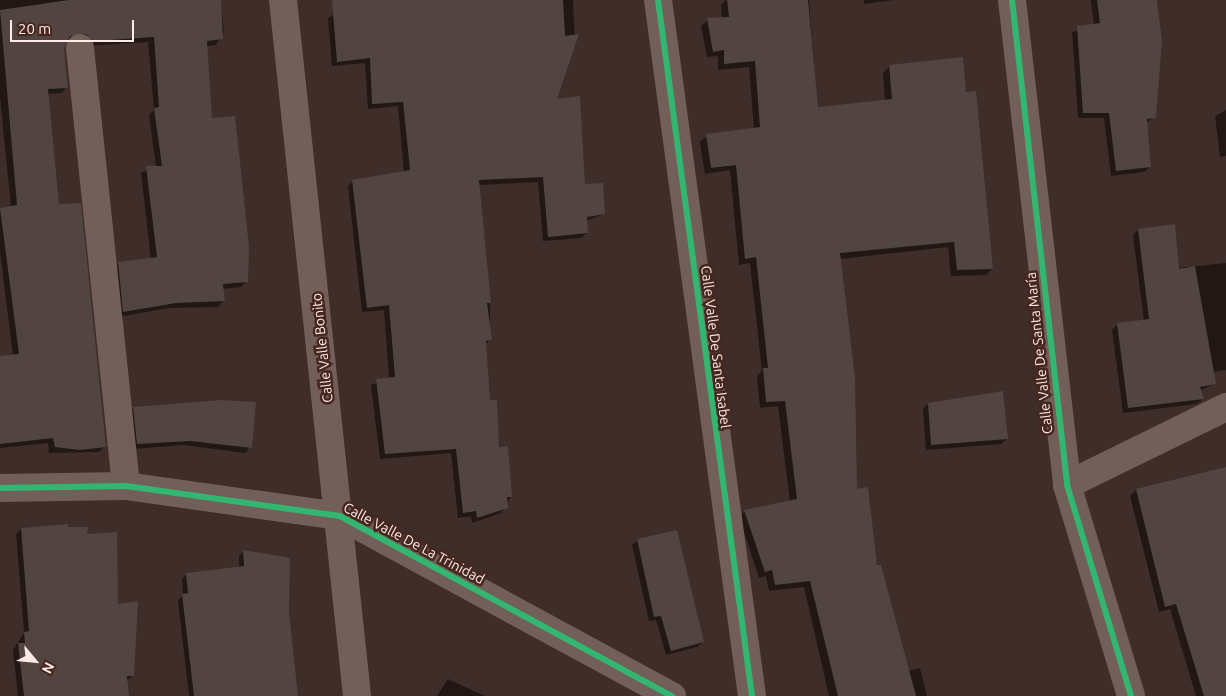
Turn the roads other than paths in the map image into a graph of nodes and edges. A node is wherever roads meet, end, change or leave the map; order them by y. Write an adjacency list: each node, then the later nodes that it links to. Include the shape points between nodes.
1 (283, 0): 9 (street, Calle Valle Bonito)
2 (658, 0): 12 (street, Calle Valle De Santa Isabel)
3 (1012, 0): 6 (street, Calle Valle De Santa María)
4 (80, 48): 7 (street)
5 (1226, 407): 6 (street)
6 (1067, 485): 13 (street, Calle Valle De Santa María)
7 (126, 486): 8 (street, Calle Valle De La Trinidad); 9 (street, Calle Valle De La Trinidad)
8 (0, 488)
9 (340, 516): 10 (street, Calle Valle Bonito); 11 (street, Calle Valle De La Trinidad)
10 (357, 696)
11 (672, 696)
12 (752, 696)
13 (1131, 696)

